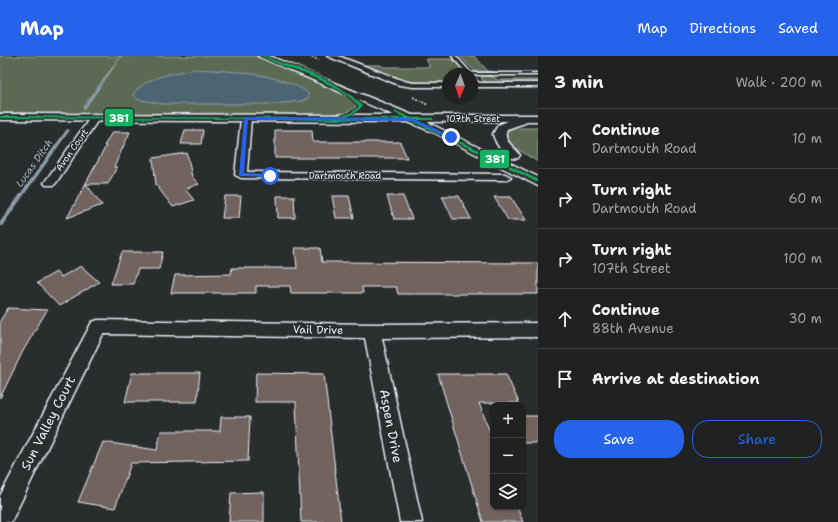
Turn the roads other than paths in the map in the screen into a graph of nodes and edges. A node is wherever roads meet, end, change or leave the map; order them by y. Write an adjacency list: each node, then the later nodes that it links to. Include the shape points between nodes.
1 (262, 56): 11 (street)
2 (284, 56): 18 (street)
3 (331, 56): 8 (street, via 402,83)
4 (454, 56): 5 (lane)
5 (465, 68)
6 (478, 74): 7 (lane)
7 (538, 74)
8 (442, 85)
9 (478, 85): 10 (street)
10 (538, 85)
11 (344, 90): 16 (street, via 359,101 360,109 349,115); 17 (street)
12 (0, 117): 13 (street, 107th Street)
13 (95, 117): 15 (street, 107th Street); 23 (street, Avon Court)
14 (534, 118): 18 (street, 107th Street); 19 (street, via 502,127 499,134 501,142)
15 (246, 119): 16 (street, 107th Street); 21 (street, Dartmouth Road, via 241,175)
16 (320, 119): 17 (street, 107th Street)
17 (412, 119): 18 (street, 107th Street); 22 (street)
18 (432, 119): 19 (street)
19 (514, 155): 20 (street)
20 (538, 172)
21 (505, 177)
22 (538, 182)
23 (50, 183)
24 (98, 327): 26 (street, Vail Drive); 27 (street, Sun Valley Court)
25 (538, 330): 26 (street, Vail Drive)
26 (372, 331): 28 (street, Aspen Drive)
27 (0, 519)
28 (411, 522)

